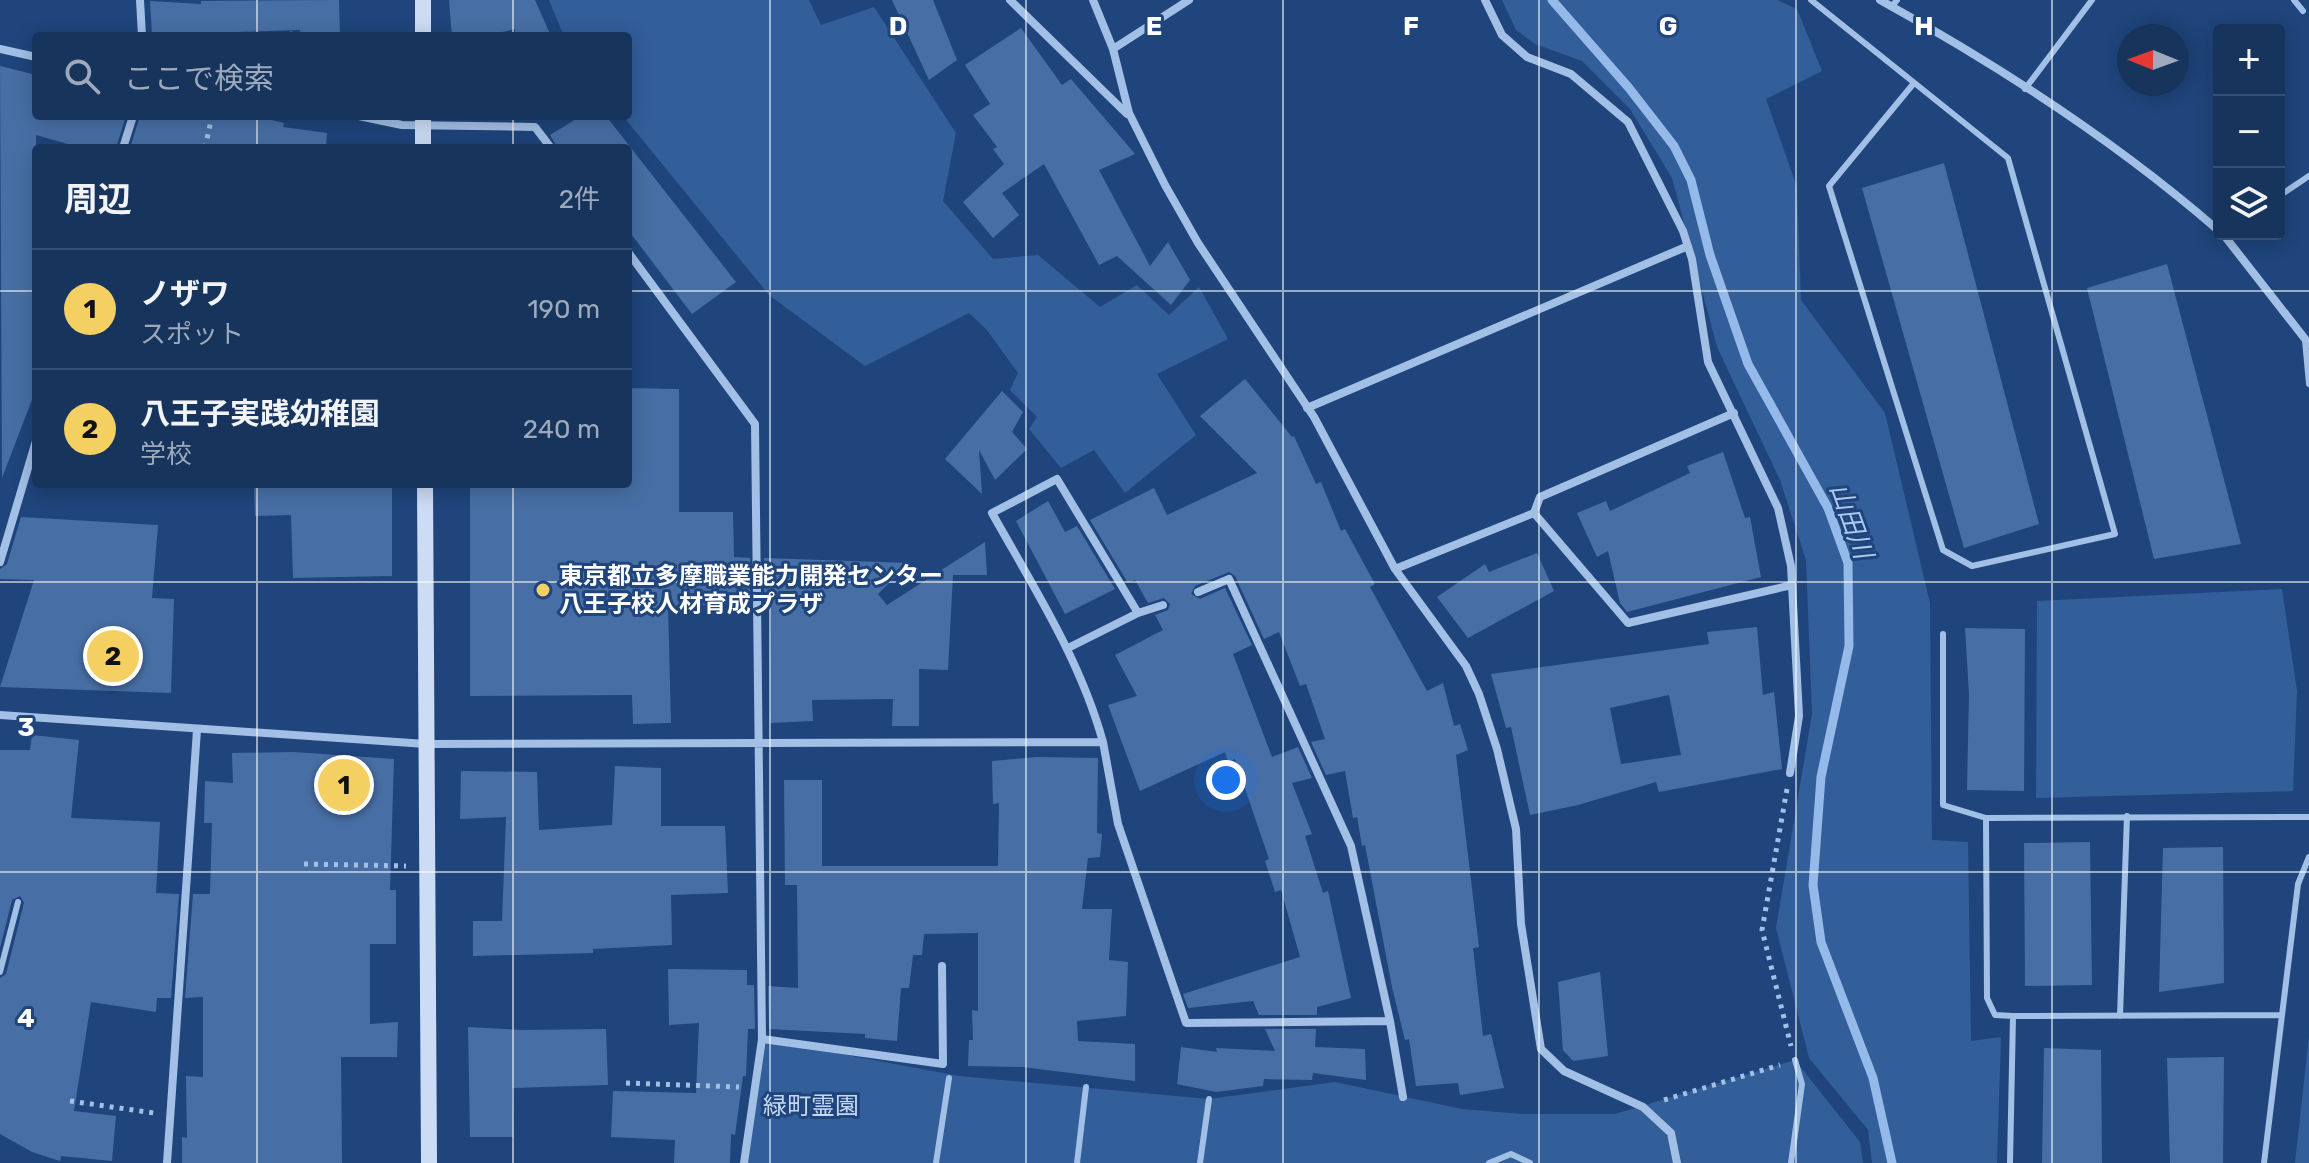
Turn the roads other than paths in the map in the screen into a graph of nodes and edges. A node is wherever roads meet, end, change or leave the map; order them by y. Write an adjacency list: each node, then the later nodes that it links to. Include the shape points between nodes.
1 (140, 0): 13 (street)
2 (423, 0): 14 (street)
3 (1010, 0): 20 (street)
4 (1093, 0): 16 (street)
5 (1189, 0): 16 (street)
6 (1485, 0): 30 (street, via 1502,35 1527,57 1571,74 1628,122)
7 (1811, 0): 18 (lane)
8 (1880, 0): 11 (street)
9 (2092, 0): 19 (lane)
10 (2294, 0): 12 (lane)
11 (1894, 3): 19 (street)
12 (2303, 11)
13 (142, 32)
14 (423, 32)
15 (0, 49): 17 (street)
16 (1113, 49): 20 (street)
17 (32, 56)
18 (1914, 83): 18 (lane, via 2008,158 2115,534 1972,566 1943,550 1829,186)
19 (2025, 89): 28 (street, via 2156,176)
20 (1131, 117): 34 (street, via 1198,243)
21 (132, 120): 23 (street)
22 (423, 121): 24 (street); 25 (street, via 535,127)
23 (124, 144)
24 (423, 144)
25 (548, 144)
26 (2309, 176): 27 (lane)
27 (2285, 192)
28 (2213, 224)
29 (2228, 240): 32 (street)
30 (1688, 246): 34 (street); 35 (street, via 1708,362)
31 (632, 257): 49 (street, via 755,424)
32 (2307, 342): 33 (lane)
33 (2309, 384)
34 (1307, 408): 40 (street)
35 (1734, 413): 38 (street, via 1540,497); 41 (street, via 1778,508)
36 (32, 454): 39 (street)
37 (425, 488): 51 (street)
38 (1534, 513): 40 (street); 41 (street, via 1628,623)
39 (0, 562)
40 (1395, 569): 78 (street, via 1466,666 1497,749 1516,829 1521,924 1541,1049 1564,1071 1643,1107 1671,1133)
41 (1792, 585): 52 (street, via 1799,716)
42 (1198, 592): 63 (street, via 1229,579 1351,846)
43 (1163, 605): 44 (street)
44 (1138, 613): 46 (street); 46 (street, via 1057,479 992,513)
45 (1943, 634): 55 (lane, via 1943,805)
46 (1068, 648): 50 (street, via 1090,693)
47 (0, 715): 48 (street)
48 (197, 730): 51 (street); 70 (street)
49 (758, 742): 50 (street); 51 (street); 64 (street)
50 (1103, 742): 63 (street, via 1118,824 1186,1023)
51 (426, 744): 71 (street)
52 (1790, 773)
53 (2127, 816): 54 (lane); 55 (lane); 62 (lane)
54 (2309, 817)
55 (1986, 818): 61 (lane, via 1987,998 1995,1015)
56 (2309, 857): 60 (lane, via 2298,884)
57 (18, 902): 59 (lane)
58 (942, 966): 64 (street, via 943,1064)
59 (0, 972)
60 (2282, 1015): 62 (lane); 81 (lane)
61 (2013, 1016): 62 (lane); 80 (lane)
62 (2120, 1016)
63 (1390, 1021): 68 (street)
64 (762, 1039): 72 (street)
65 (1795, 1060): 79 (lane, via 1802,1084)
66 (949, 1078): 73 (lane)
67 (1086, 1087): 74 (lane)
68 (1403, 1097)
69 (1209, 1099): 75 (lane)
70 (167, 1163)
71 (429, 1163)
72 (744, 1163)
73 (936, 1163)
74 (1077, 1163)
75 (1200, 1163)
76 (1489, 1163): 77 (lane, via 1511,1154)
77 (1530, 1163)
78 (1677, 1163)
79 (1791, 1163)
80 (2010, 1163)
81 (2264, 1163)

